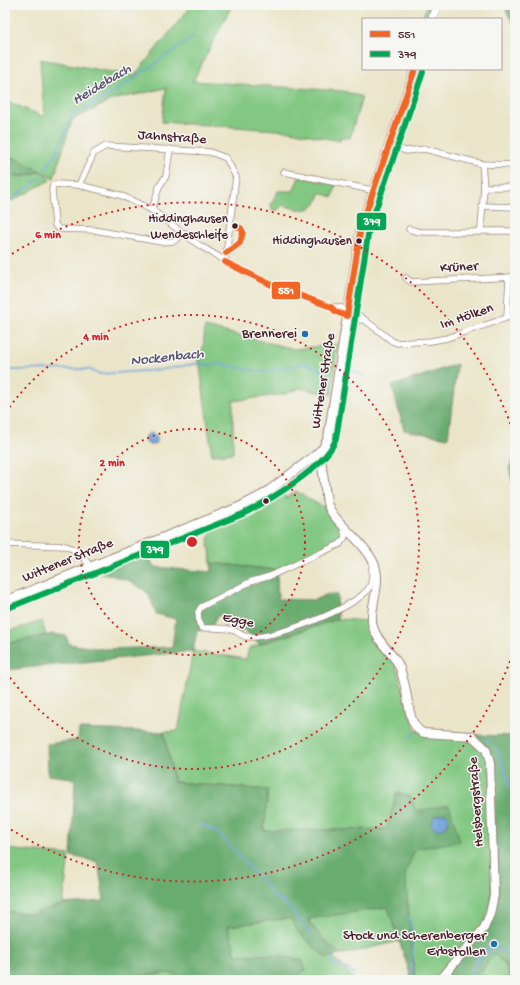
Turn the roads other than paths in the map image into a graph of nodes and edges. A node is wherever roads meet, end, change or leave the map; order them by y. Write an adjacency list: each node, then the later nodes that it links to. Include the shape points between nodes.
1 (437, 5): 2 (main road)
2 (432, 18)
3 (415, 70): 4 (main road, Wittener Straße)
4 (388, 145): 6 (street, via 406,151 425,149); 12 (main road, Wittener Straße)
5 (170, 149): 9 (street, Jahnstraße, via 117,146 100,148 94,153); 15 (street, via 166,176); 20 (street, Jahnstraße, via 219,154 230,164 236,177)
6 (482, 164): 7 (street); 10 (street)
7 (515, 165)
8 (284, 172): 12 (street)
9 (79, 185): 15 (street, Im Hölken, via 120,195); 19 (street, Im Hölken, via 53,186 56,228 114,232 161,242 174,242)
10 (484, 187): 11 (street); 13 (street)
11 (515, 187)
12 (372, 190): 24 (main road, Wittener Straße, via 358,239)
13 (482, 206): 14 (street); 17 (street)
14 (515, 206)
15 (152, 210): 19 (street, Im Hölken)
16 (409, 229): 17 (street, via 420,232)
17 (481, 231): 18 (street)
18 (515, 231)
19 (184, 233): 20 (street, Im Hölken)
20 (225, 262): 24 (street, Im Hölken, via 272,285 331,307 336,312)
21 (508, 277): 22 (street, Krüner); 23 (street, Krüner, via 410,282); 26 (street)
22 (515, 277)
23 (406, 278)
24 (347, 312): 26 (street, Im Hölken, via 356,320 363,320 392,341 400,343 452,337); 27 (main road, Wittener Straße, via 331,425 328,438)
25 (515, 315): 26 (street, Im Hölken)
26 (507, 316)
27 (320, 451): 28 (main road, Helsbergstraße, via 326,503 333,516); 31 (main road, Wittener Straße, via 264,494 239,507)
28 (343, 525): 30 (main road, Helsbergstraße); 30 (street, Egge, via 345,537 340,544 270,576 250,582 201,607 198,612 198,623 202,628 233,630 247,637 258,637 302,625 328,614 352,601 368,588 372,575)
29 (5, 544): 31 (street, via 66,546 79,552)
30 (367, 551): 33 (main road, Helsbergstraße, via 376,569 378,585 372,622 378,638 398,663 413,724 418,732 472,736 486,749 490,763 494,896 490,914 484,928)
31 (90, 566): 32 (main road, Wittener Straße)
32 (5, 601)
33 (440, 980)

